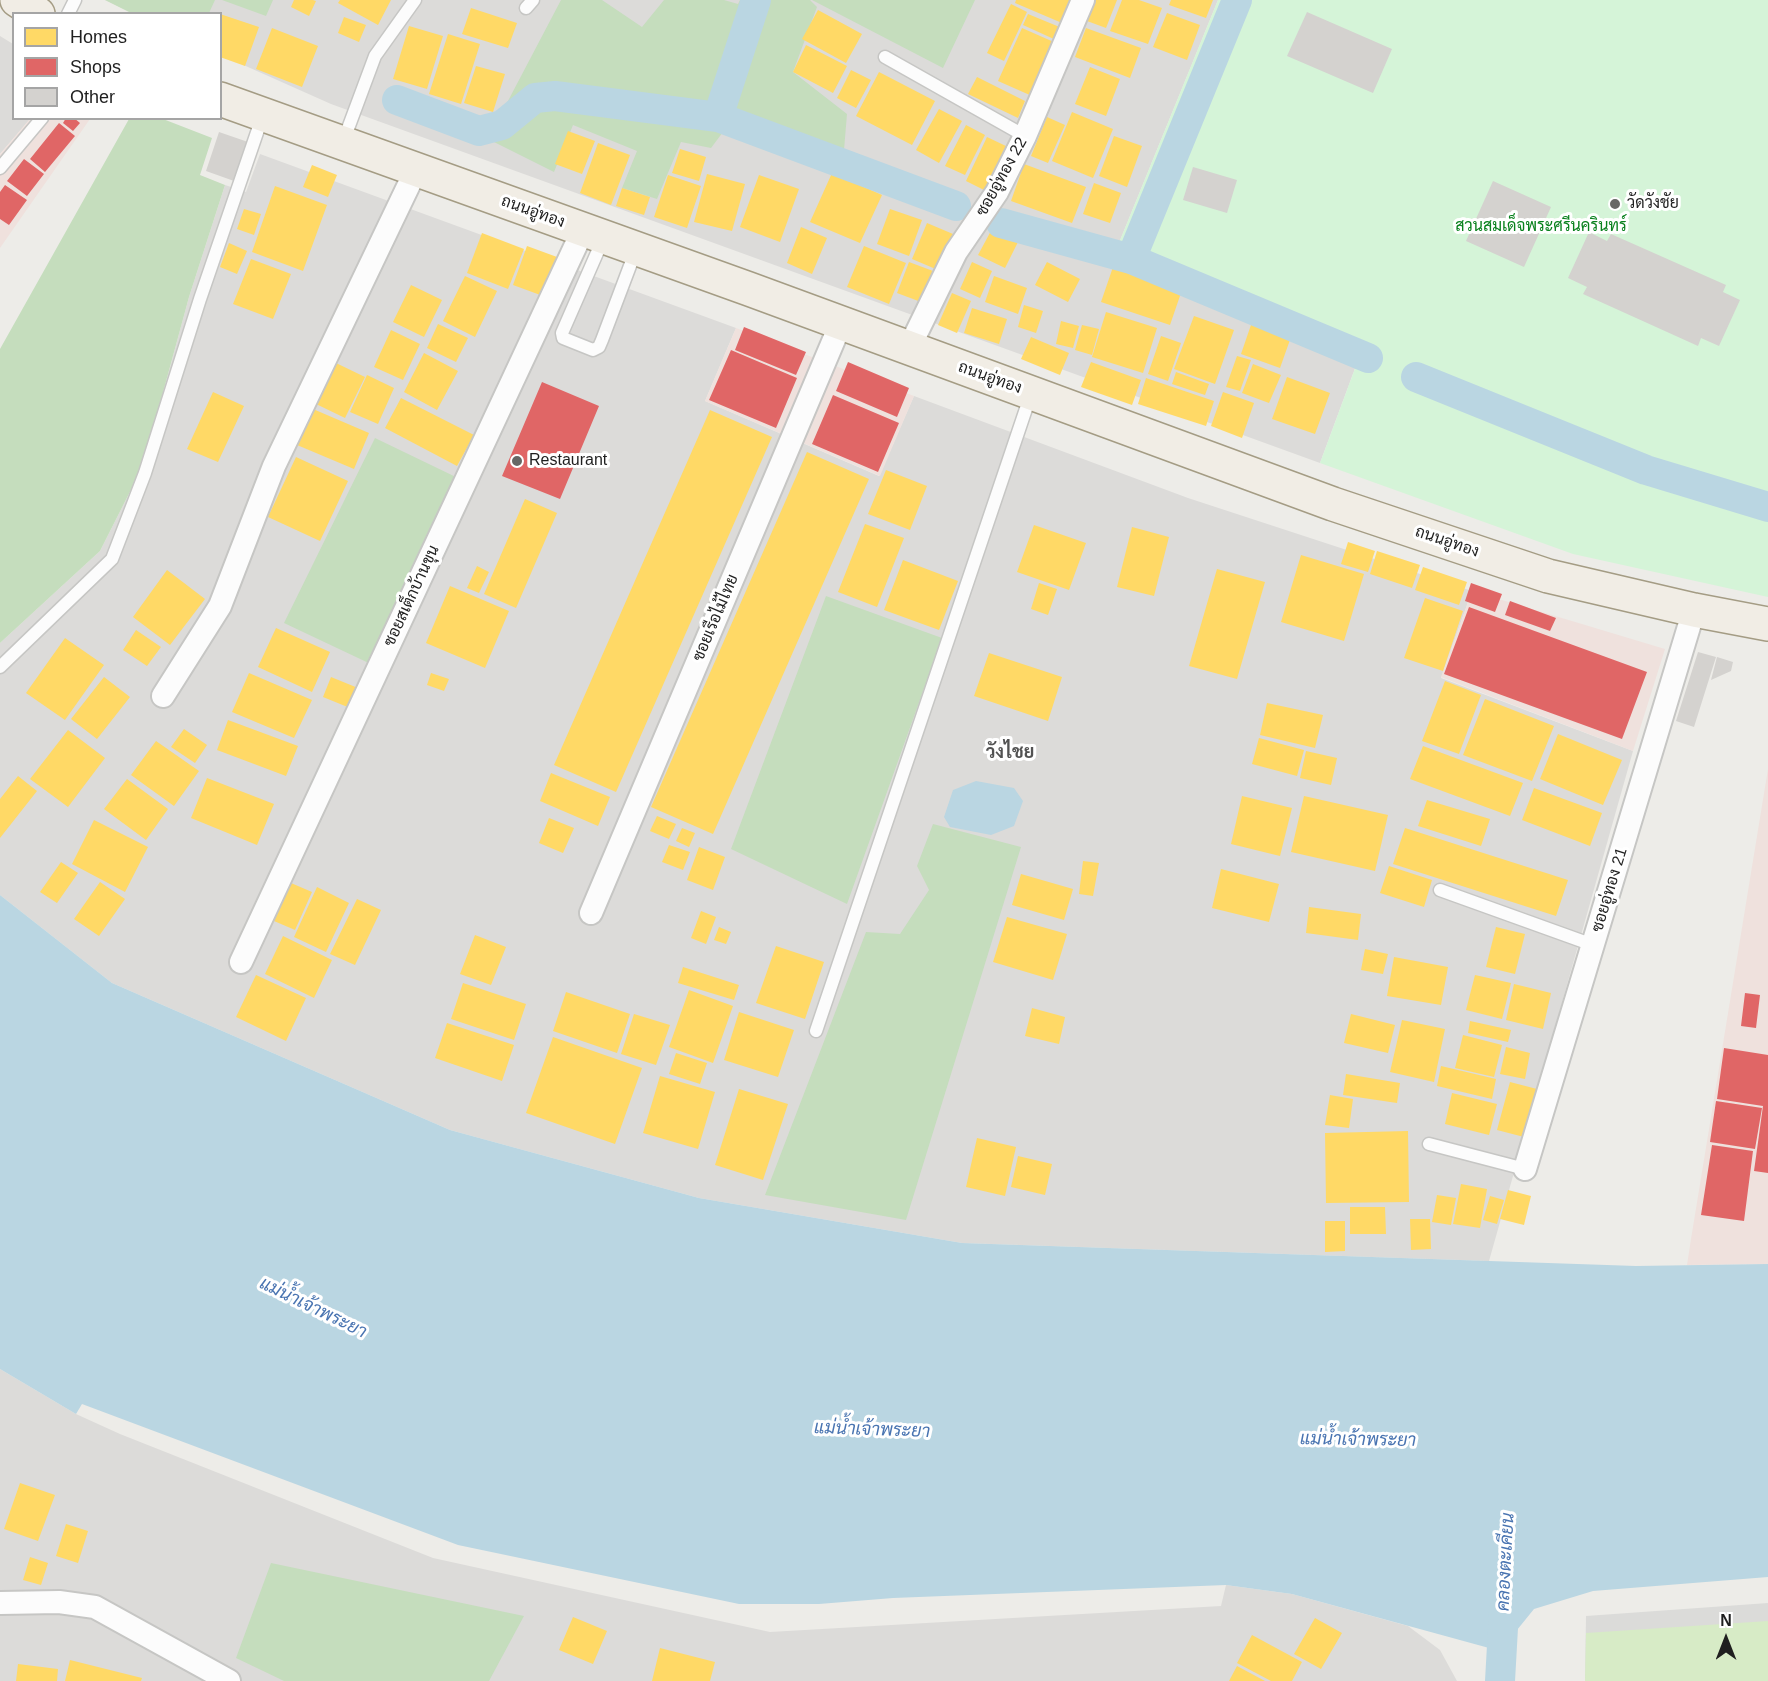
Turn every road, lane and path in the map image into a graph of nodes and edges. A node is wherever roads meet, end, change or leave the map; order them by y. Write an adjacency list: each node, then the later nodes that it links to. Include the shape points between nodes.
1 (17, 0): 4 (main road)
2 (415, 0): 10 (lane, via 375,56)
3 (1083, 0): 9 (street, ซอยอู่ทอง 22)
4 (35, 12)
5 (885, 57): 9 (lane)
6 (222, 100): 7 (main road, ถนนอู่ทอง)
7 (263, 115): 10 (main road, ถนนอู่ทอง); 20 (lane, via 145,473 112,559)
8 (40, 120): 11 (lane)
9 (1025, 136): 16 (street, ซอยอู่ทอง 22, via 997,192 956,252)
10 (342, 143): 12 (main road, ถนนอู่ทอง)
11 (0, 168)
12 (416, 170): 13 (main road, ถนนอู่ทอง); 21 (street, via 274,466 220,606)
13 (594, 233): 14 (main road, ถนนอู่ทอง); 14 (lane, via 562,333 563,338 593,350 602,340); 25 (street, ซอยสเต็กบ้านขุน)
14 (636, 249): 15 (main road, ถนนอู่ทอง)
15 (841, 323): 16 (main road, ถนนอู่ทอง); 23 (street, ซอยเรือไม้ไทย)
16 (909, 348): 17 (main road, ถนนอู่ทอง)
17 (1031, 393): 18 (main road, ถนนอู่ทอง, via 1333,504 1548,576); 26 (lane)
18 (1694, 610): 19 (main road, ถนนอู่ทอง); 24 (street, ซอยอู่ทอง 21)
19 (1768, 624)
20 (0, 667)
21 (163, 696)
22 (1440, 890): 24 (lane)
23 (591, 913)
24 (1593, 945): 28 (street, ซอยอู่ทอง 21)
25 (241, 962)
26 (816, 1031)
27 (1429, 1144): 28 (lane)
28 (1526, 1169)
29 (0, 1603): 30 (street, via 59,1602 95,1607)
30 (229, 1681)

